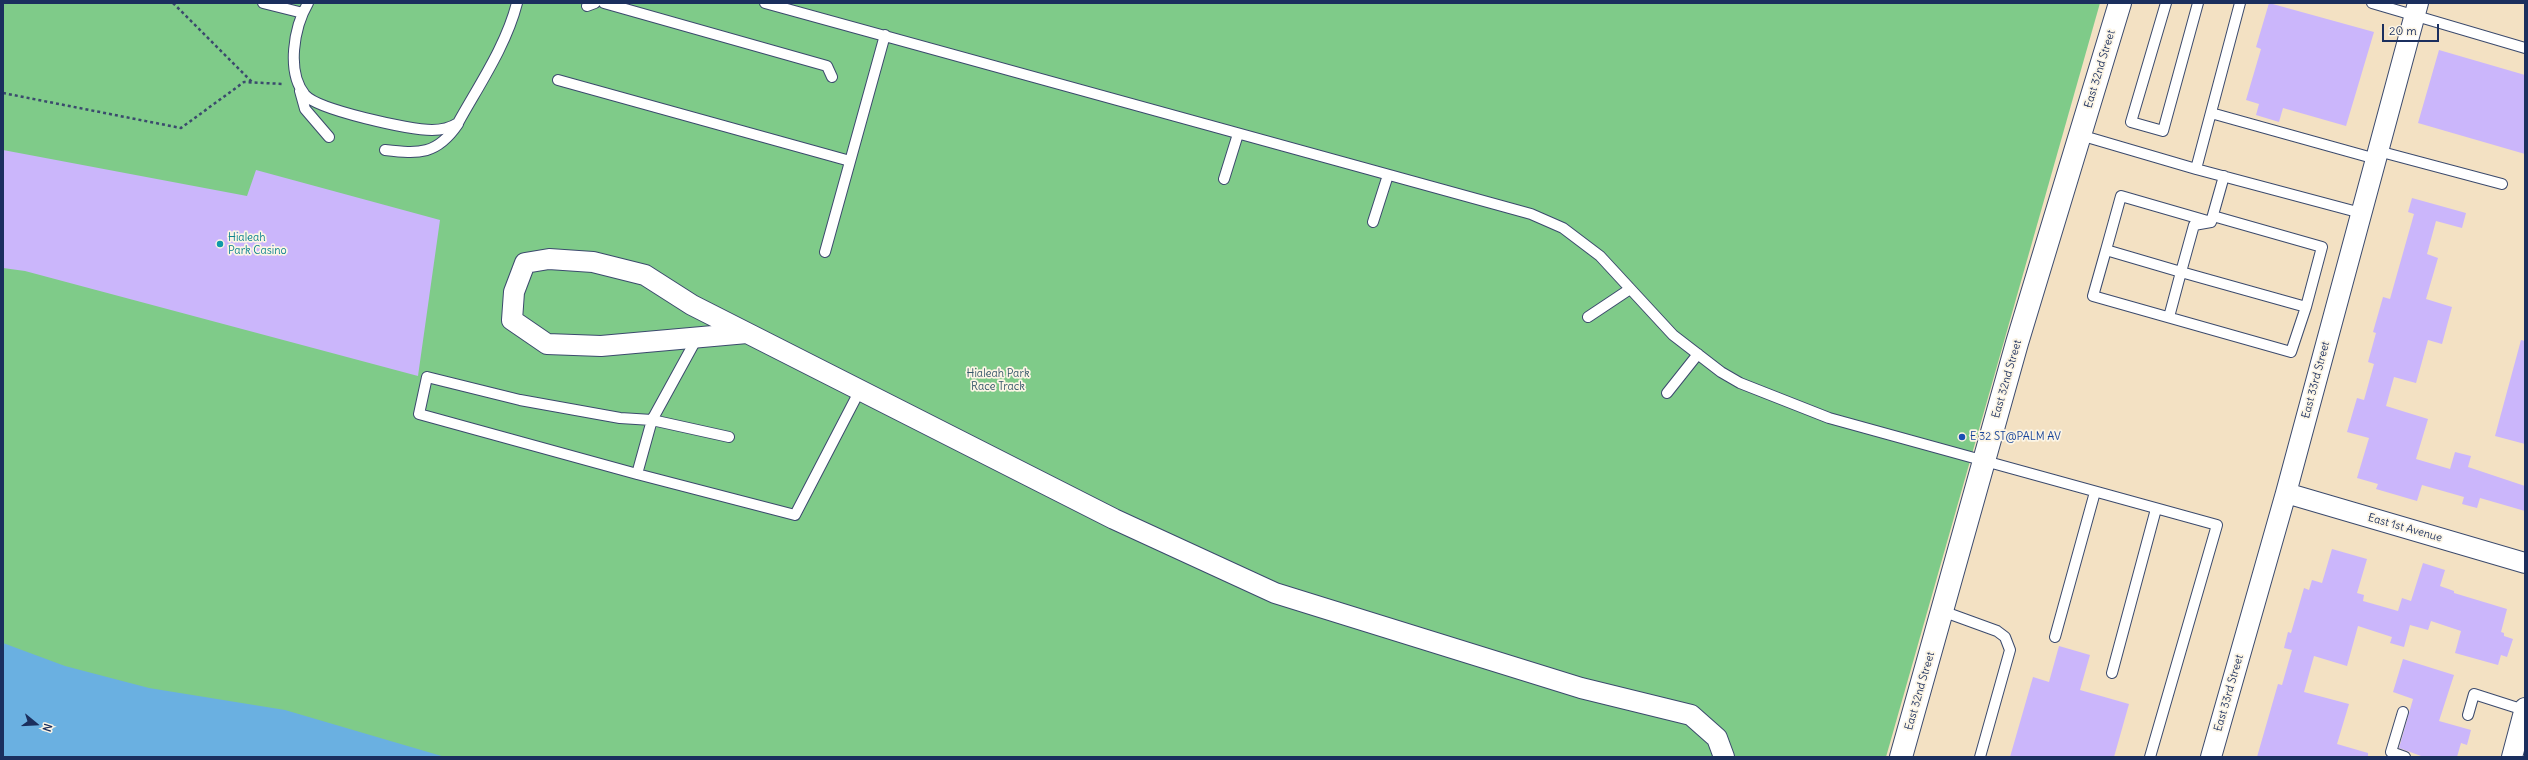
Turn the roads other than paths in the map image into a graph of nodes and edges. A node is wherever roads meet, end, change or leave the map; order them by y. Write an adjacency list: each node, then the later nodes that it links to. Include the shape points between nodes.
1 (263, 3): 12 (lane)
2 (308, 3): 12 (lane)
3 (517, 3): 19 (lane, via 512,22)
4 (604, 3): 15 (lane, via 827,66)
5 (765, 3): 13 (lane)
6 (2120, 3): 21 (street, East 32nd Street)
7 (2166, 3): 8 (lane, via 2132,122 2163,131)
8 (2198, 3)
9 (2240, 3): 18 (lane)
10 (2372, 3): 11 (lane)
11 (2417, 9): 14 (lane); 24 (street, East 33rd Street)
12 (302, 13): 17 (lane, via 293,46)
13 (885, 36): 20 (lane); 25 (lane)
14 (2525, 48)
15 (832, 77)
16 (558, 80): 25 (lane)
17 (298, 85): 19 (lane, via 306,96 322,106 399,126 431,130 448,129); 22 (lane, via 305,109)
18 (2211, 113): 24 (lane); 26 (lane)
19 (458, 123): 23 (lane, via 446,141 416,153)
20 (1238, 134): 27 (lane); 29 (lane)
21 (2080, 135): 26 (lane); 48 (street, East 32nd Street)
22 (329, 137)
23 (385, 150)
24 (2377, 155): 30 (lane); 31 (street, East 33rd Street)
25 (850, 161): 35 (lane)
26 (2196, 169): 28 (lane)
27 (1388, 175): 33 (lane); 37 (lane, via 1531,214 1563,228 1600,256)
28 (2224, 176): 31 (lane); 32 (lane)
29 (1224, 179)
30 (2502, 184)
31 (2362, 213): 51 (street, East 33rd Street)
32 (2212, 219): 34 (lane, via 2121,196); 36 (lane, via 2194,225); 38 (lane, via 2322,247)
33 (1373, 222)
34 (2106, 250): 36 (lane); 40 (lane, via 2093,296)
35 (825, 252)
36 (2181, 272): 38 (lane); 40 (lane)
37 (1630, 289): 39 (lane); 43 (lane, via 1673,335)
38 (2306, 307): 40 (lane, via 2291,352)
39 (1588, 317)
40 (2169, 317)
41 (747, 333): 42 (street); 42 (street, via 692,305 645,274 593,262 549,259 525,264 514,292 512,320 547,344 601,346); 44 (street)
42 (698, 338): 46 (lane)
43 (1698, 354): 45 (lane); 48 (lane, via 1740,383 1829,418)
44 (860, 390): 49 (lane, via 795,516); 60 (street, via 1114,519 1275,593 1581,688 1690,715 1717,738)
45 (1667, 393)
46 (652, 420): 47 (lane); 49 (lane); 49 (lane, via 620,418 520,400 427,377 419,414)
47 (729, 437)
48 (1984, 461): 50 (lane); 54 (street, East 32nd Street)
49 (637, 474)
50 (2095, 492): 52 (lane); 55 (lane)
51 (2286, 493): 53 (street, East 1st Avenue); 64 (street, East 33rd Street)
52 (2156, 509): 56 (lane); 63 (lane, via 2217,525)
53 (2525, 563)
54 (1942, 611): 61 (street, East 32nd Street); 62 (lane, via 1997,630 2005,637 2010,650)
55 (2056, 636)
56 (2112, 673)
57 (2525, 709): 59 (lane, via 2474,694); 66 (street)
58 (2402, 712): 65 (lane, via 2391,752)
59 (2468, 715)
60 (1724, 757)
61 (1901, 757)
62 (1980, 757)
63 (2150, 757)
64 (2211, 757)
65 (2405, 757)
66 (2512, 757)

